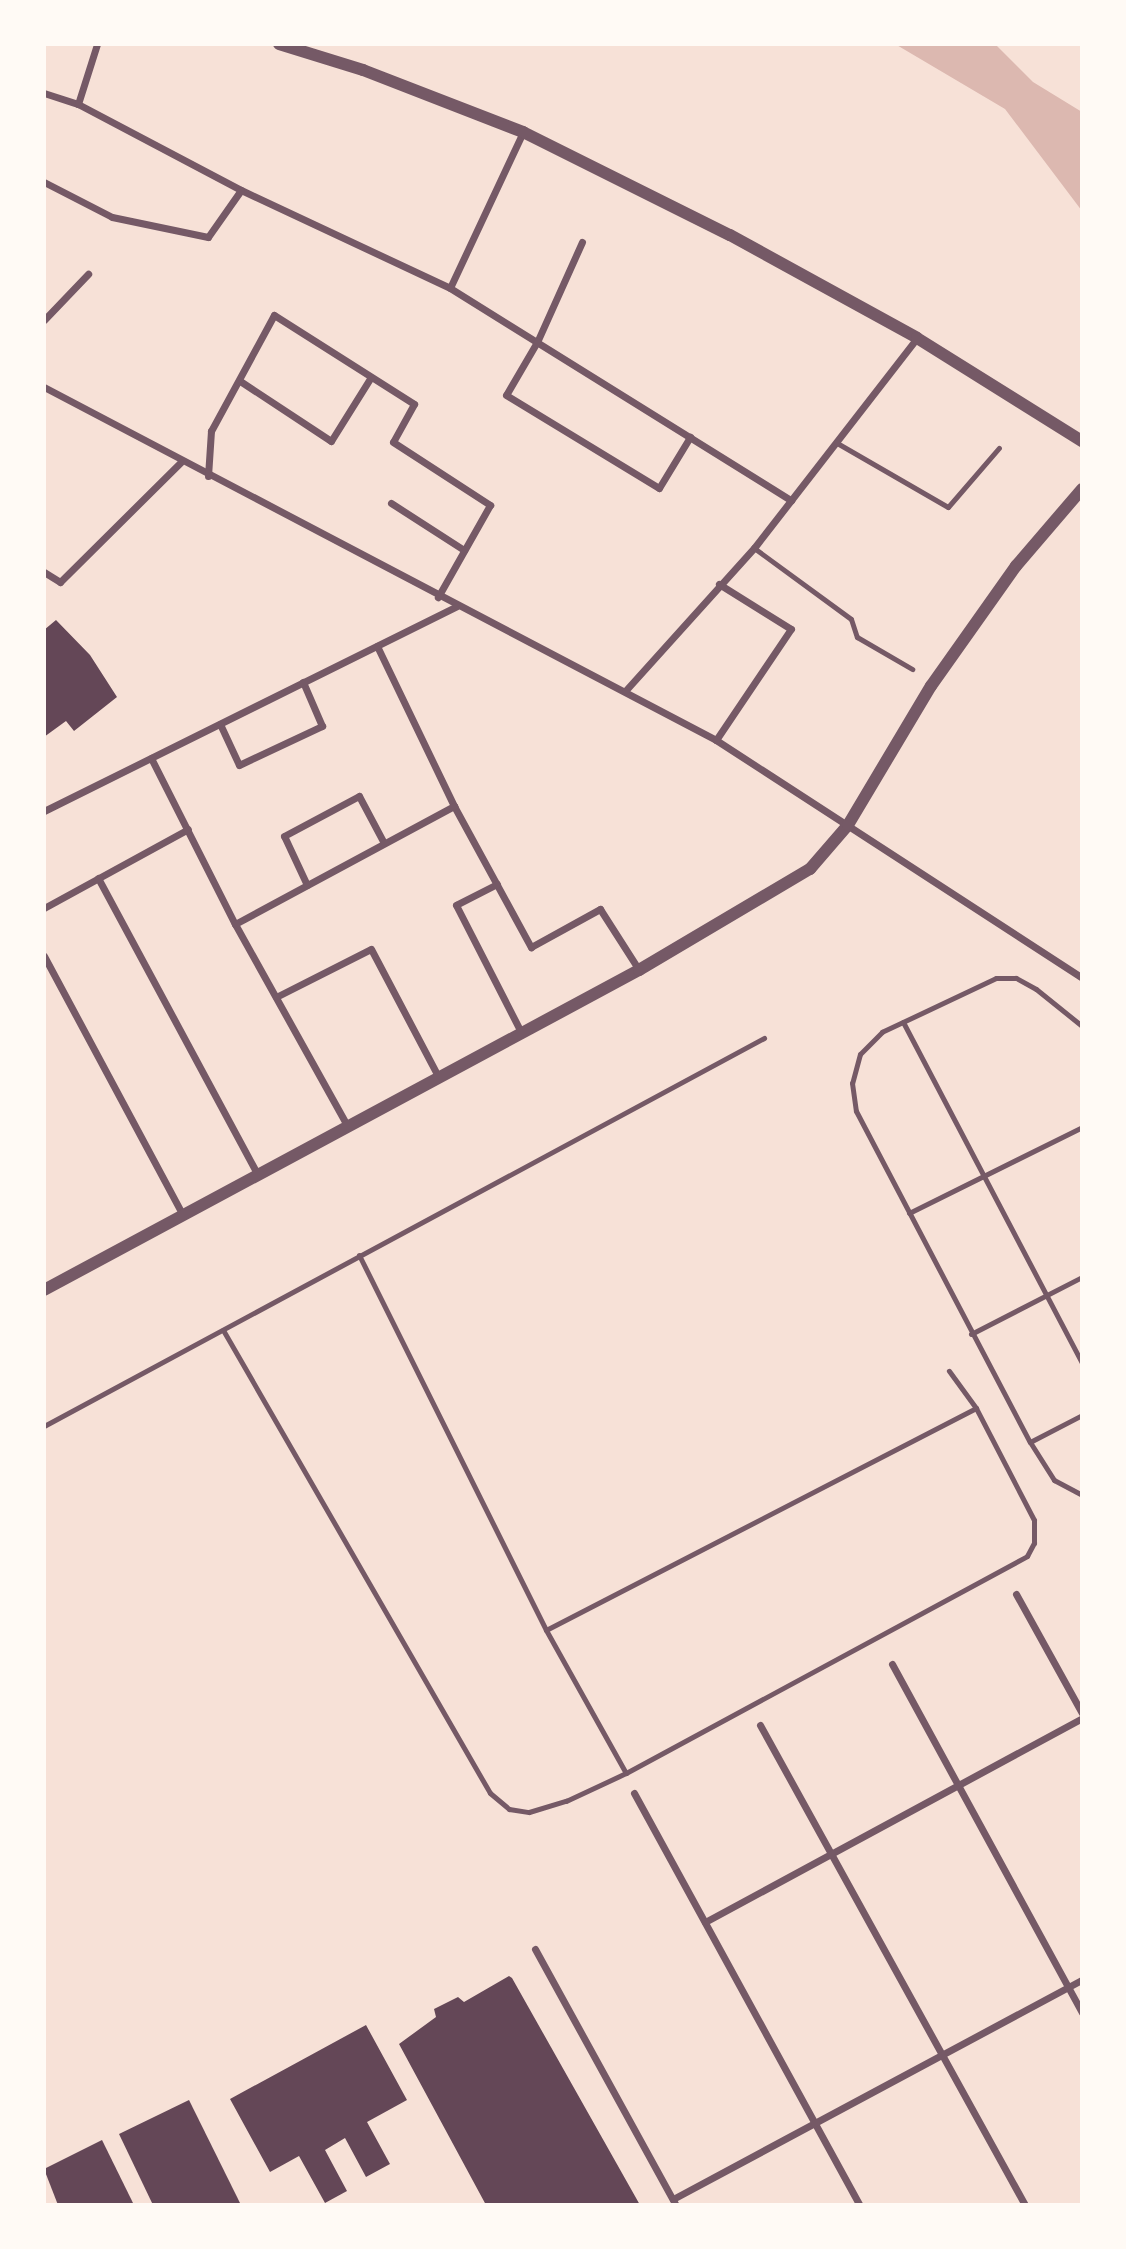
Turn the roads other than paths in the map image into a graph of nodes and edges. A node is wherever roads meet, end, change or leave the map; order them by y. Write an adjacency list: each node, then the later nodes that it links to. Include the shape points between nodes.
1 (97, 44): 4 (street)
2 (279, 44): 5 (street, via 363,70)
3 (44, 93): 4 (street)
4 (78, 104): 7 (street)
5 (523, 132): 10 (street); 12 (street, via 730,234)
6 (44, 182): 7 (street, via 112,217 208,237)
7 (241, 190): 10 (street)
8 (582, 242): 13 (street)
9 (88, 274): 11 (street)
10 (450, 288): 13 (street)
11 (44, 320)
12 (916, 338): 18 (street); 19 (street)
13 (537, 342): 17 (street); 17 (street, via 506,395 659,488)
14 (371, 377): 15 (street, via 331,441); 15 (street, via 274,315); 27 (street, via 414,404 393,442 490,506)
15 (240, 382): 22 (street, via 211,430)
16 (44, 387): 21 (street)
17 (690, 437): 24 (street)
18 (1082, 441)
19 (837, 443): 20 (lane, via 948,507); 24 (street)
20 (999, 448)
21 (181, 462): 22 (street); 28 (street, via 60,582)
22 (208, 476): 30 (street)
23 (1082, 489): 41 (street, via 1017,566 931,686)
24 (792, 500): 26 (street)
25 (391, 503): 27 (street)
26 (754, 548): 29 (street); 33 (lane, via 851,619 857,637)
27 (464, 550): 30 (street)
28 (44, 572)
29 (719, 584): 35 (street); 37 (street, via 791,629)
30 (438, 597): 31 (street)
31 (457, 607): 32 (street); 35 (street)
32 (377, 646): 34 (street); 39 (street)
33 (912, 669)
34 (303, 682): 36 (street); 36 (street, via 323,726 239,765)
35 (626, 690): 37 (street)
36 (220, 724): 38 (street)
37 (716, 740): 41 (street)
38 (151, 758): 40 (street); 42 (street)
39 (454, 806): 43 (street); 45 (street)
40 (44, 811)
41 (848, 825): 50 (street, via 810,869); 51 (street)
42 (188, 829): 44 (street); 48 (street)
43 (384, 843): 46 (street); 46 (street, via 359,796 284,836)
44 (98, 878): 47 (street); 60 (street)
45 (497, 884): 50 (street, via 531,947 600,909); 55 (street, via 456,905)
46 (307, 885): 48 (street)
47 (44, 908)
48 (235, 924): 52 (street)
49 (44, 956): 63 (street)
50 (639, 970): 55 (street)
51 (1082, 978)
52 (276, 997): 57 (street, via 370,949); 58 (street)
53 (903, 1022): 54 (lane, via 996,978 1016,978); 61 (lane); 62 (lane, via 869,1042 860,1054 852,1083 856,1111)
54 (1082, 1026)
55 (522, 1034): 57 (street)
56 (764, 1038): 64 (lane)
57 (439, 1078): 58 (street)
58 (348, 1127): 60 (street)
59 (1082, 1127): 61 (lane)
60 (258, 1175): 63 (street)
61 (984, 1177): 62 (lane); 67 (lane)
62 (909, 1213): 69 (lane)
63 (183, 1215): 66 (street)
64 (359, 1255): 68 (lane); 78 (lane)
65 (1082, 1277): 67 (lane)
66 (44, 1290)
67 (1047, 1296): 69 (lane); 70 (lane)
68 (223, 1330): 74 (lane); 83 (lane, via 490,1793 509,1810 529,1812 566,1801)
69 (971, 1334): 75 (lane)
70 (1082, 1363)
71 (949, 1371): 72 (lane)
72 (976, 1408): 78 (lane); 83 (lane, via 1034,1520 1034,1544 1027,1556)
73 (1082, 1415): 75 (lane)
74 (44, 1426)
75 (1030, 1442): 76 (lane, via 1054,1480)
76 (1082, 1495)
77 (1016, 1594): 80 (street)
78 (546, 1630): 83 (lane)
79 (892, 1664): 84 (street)
80 (1082, 1713)
81 (1082, 1718): 84 (street)
82 (760, 1725): 86 (street)
83 (626, 1773)
84 (958, 1785): 86 (street); 90 (street)
85 (634, 1793): 87 (street)
86 (830, 1855): 87 (street); 92 (street)
87 (705, 1922): 93 (street)
88 (535, 1949): 94 (street)
89 (1082, 1980): 90 (street)
90 (1069, 1987): 91 (street); 92 (street)
91 (1082, 2013)
92 (944, 2054): 93 (street); 96 (street)
93 (815, 2123): 94 (street); 95 (street)
94 (674, 2202)
95 (860, 2205)
96 (1025, 2205)

